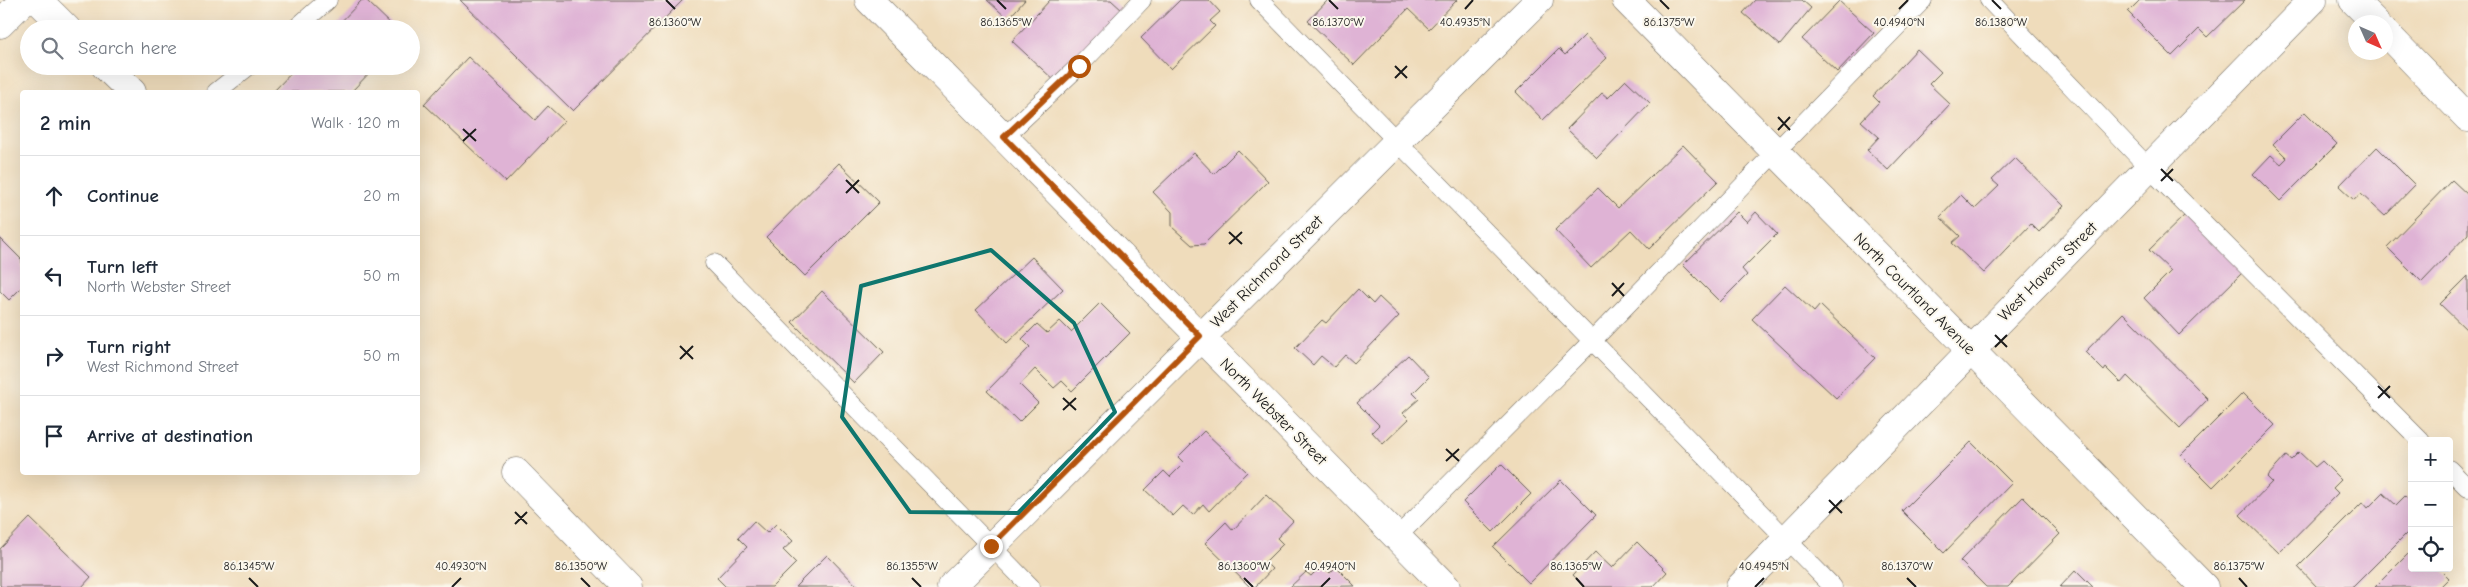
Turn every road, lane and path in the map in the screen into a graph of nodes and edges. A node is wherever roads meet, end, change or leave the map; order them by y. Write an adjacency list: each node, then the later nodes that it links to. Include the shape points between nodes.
1 (24, 0): 16 (street)
2 (38, 0): 14 (street)
3 (328, 0): 15 (lane)
4 (870, 0): 23 (street, North Webster Street)
5 (1142, 0): 23 (lane)
6 (1259, 0): 24 (lane)
7 (1540, 0): 24 (street, West Richmond Street)
8 (1626, 0): 25 (street, North Courtland Avenue)
9 (1922, 0): 25 (lane)
10 (1989, 0): 26 (lane)
11 (2313, 0): 26 (street, West Havens Street)
12 (2353, 0): 13 (street)
13 (2368, 15)
14 (58, 20)
15 (306, 20)
16 (0, 24)
17 (2393, 40): 22 (street)
18 (114, 75): 20 (street)
19 (238, 75): 21 (lane)
20 (130, 90)
21 (219, 90)
22 (2468, 118)
23 (1004, 137): 28 (street, North Webster Street)
24 (1397, 140): 28 (street, West Richmond Street); 29 (lane)
25 (1774, 153): 29 (lane); 30 (street, North Courtland Avenue)
26 (2149, 168): 30 (street, West Havens Street); 31 (lane)
27 (714, 263): 37 (lane)
28 (1200, 336): 35 (street, North Webster Street); 37 (street, West Richmond Street)
29 (1593, 340): 35 (lane); 36 (lane)
30 (1971, 349): 36 (street, West Havens Street); 44 (street, North Courtland Avenue)
31 (2417, 437)
32 (516, 472): 38 (street)
33 (2453, 473): 34 (lane)
34 (2468, 488)
35 (1397, 536): 41 (street, North Webster Street)
36 (1786, 539): 42 (street, West Havens Street); 43 (lane)
37 (991, 546): 39 (street, West Richmond Street); 40 (lane)
38 (628, 587)
39 (952, 587)
40 (1031, 587)
41 (1446, 587)
42 (1740, 587)
43 (1833, 587)
44 (2204, 587)

